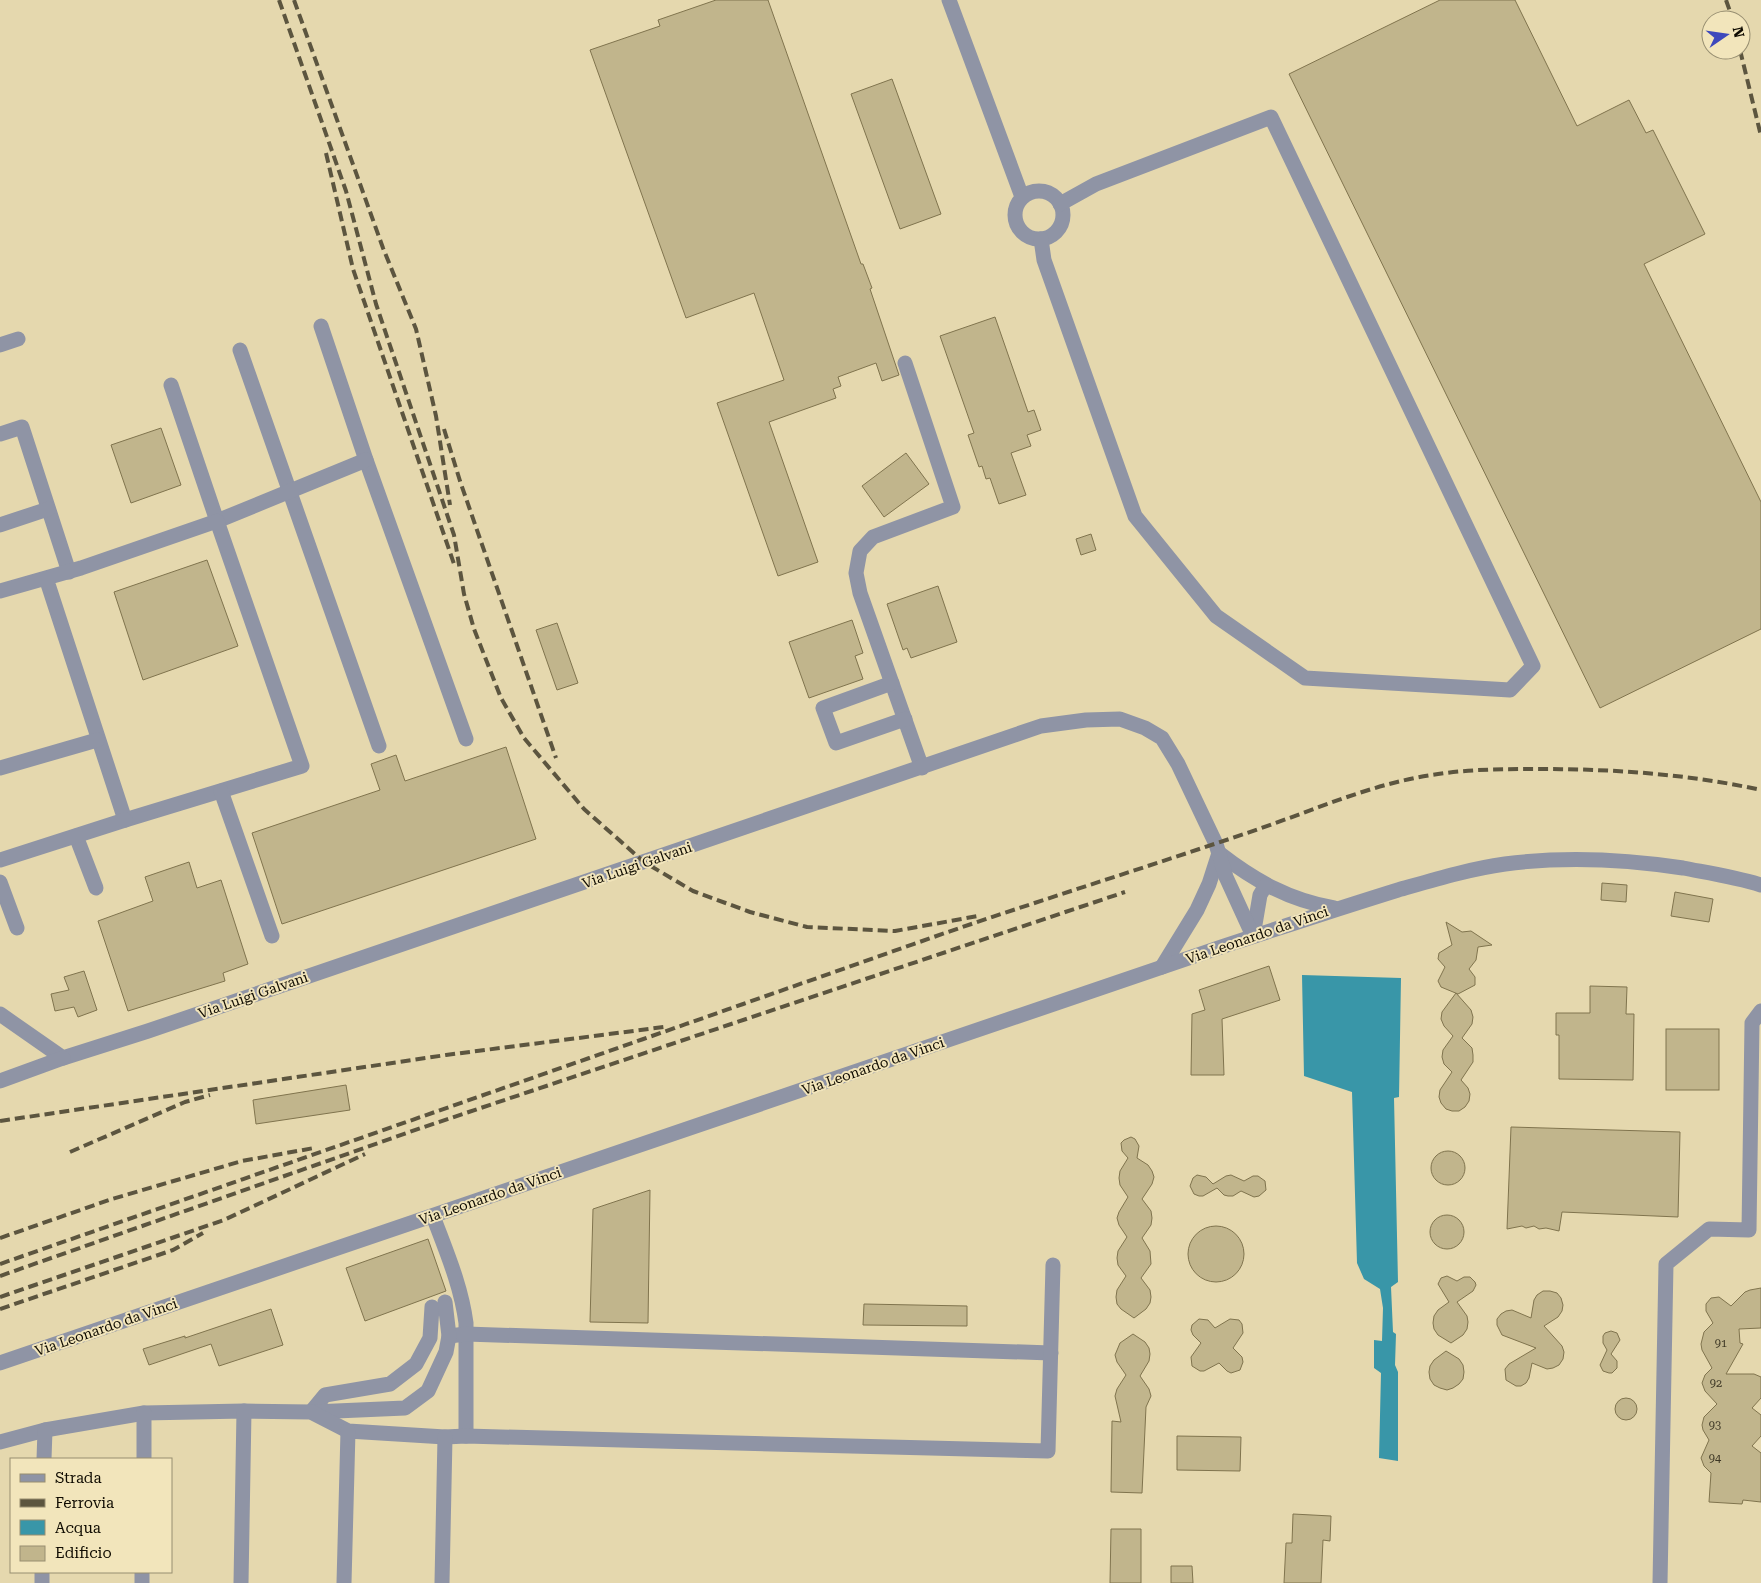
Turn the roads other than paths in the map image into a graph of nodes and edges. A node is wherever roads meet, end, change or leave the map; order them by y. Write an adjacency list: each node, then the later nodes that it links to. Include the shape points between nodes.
1 (949, 0): 2 (street)
2 (1022, 198): 3 (street, via 1035,191 1043,192 1056,198); 4 (street, via 1016,209 1015,222 1028,237)
3 (1060, 204): 4 (street, via 1060,227); 4 (street, via 1096,184 1271,117 1533,666 1510,690 1305,678 1216,616 1135,516 1044,260)
4 (1041, 239)
5 (321, 326): 12 (street)
6 (18, 339): 7 (street)
7 (0, 345)
8 (240, 350): 13 (street)
9 (905, 363): 20 (street, via 953,507 873,536 860,552 856,574 860,593)
10 (171, 385): 15 (street)
11 (0, 434): 14 (street, via 22,427)
12 (366, 460): 13 (street); 22 (street)
13 (290, 492): 15 (street); 24 (street)
14 (48, 509): 16 (street); 17 (street)
15 (217, 521): 17 (street); 27 (street, via 302,766)
16 (0, 525)
17 (68, 572): 18 (street)
18 (46, 578): 19 (street); 23 (street)
19 (0, 590)
20 (892, 683): 21 (street); 21 (street, via 824,708 836,744)
21 (905, 719): 26 (street)
22 (466, 739)
23 (97, 740): 25 (street); 28 (street)
24 (379, 746)
25 (0, 768)
26 (922, 768): 30 (street, Via Luigi Galvani, via 1041,726 1120,719 1162,738 1178,764); 43 (street, Via Luigi Galvani)
27 (221, 791): 28 (street); 38 (street)
28 (125, 820): 29 (street)
29 (76, 836): 31 (street); 35 (street)
30 (1219, 853): 34 (street); 39 (street, Via Luigi Galvani, via 1226,877); 40 (street, via 1197,910)
31 (0, 860)
32 (0, 882): 37 (street)
33 (1761, 885): 36 (street, Via Leonardo da Vinci, via 1658,864 1555,860 1504,864 1470,871)
34 (1266, 886): 36 (street, via 1303,901); 39 (street, via 1260,895)
35 (96, 888)
36 (1336, 909): 39 (street, Via Leonardo da Vinci)
37 (17, 928)
38 (272, 936)
39 (1253, 936): 40 (street, Via Leonardo da Vinci)
40 (1162, 967): 45 (street, Via Leonardo da Vinci)
41 (1761, 1011): 64 (street, via 1752,1023 1749,1230 1709,1229 1666,1264)
42 (0, 1014): 43 (street)
43 (63, 1058): 44 (street, Via Luigi Galvani)
44 (4, 1077)
45 (433, 1216): 47 (street, via 458,1281); 50 (street, Via Leonardo da Vinci)
46 (1053, 1265): 49 (street)
47 (466, 1334): 48 (street); 49 (street); 56 (street)
48 (449, 1336): 52 (street, via 446,1352 428,1391 405,1408); 52 (street, via 439,1304 430,1338 416,1364 390,1384 325,1395)
49 (1051, 1353): 56 (street, via 1048,1451)
50 (0, 1363)
51 (244, 1411): 52 (street); 53 (street); 61 (street)
52 (312, 1412): 55 (street)
53 (144, 1413): 54 (street); 60 (street)
54 (45, 1430): 58 (street); 59 (street)
55 (348, 1432): 57 (street); 62 (street)
56 (466, 1436): 57 (street)
57 (445, 1437): 63 (street)
58 (0, 1442)
59 (44, 1458)
60 (144, 1458)
61 (241, 1583)
62 (344, 1583)
63 (442, 1583)
64 (1660, 1583)

